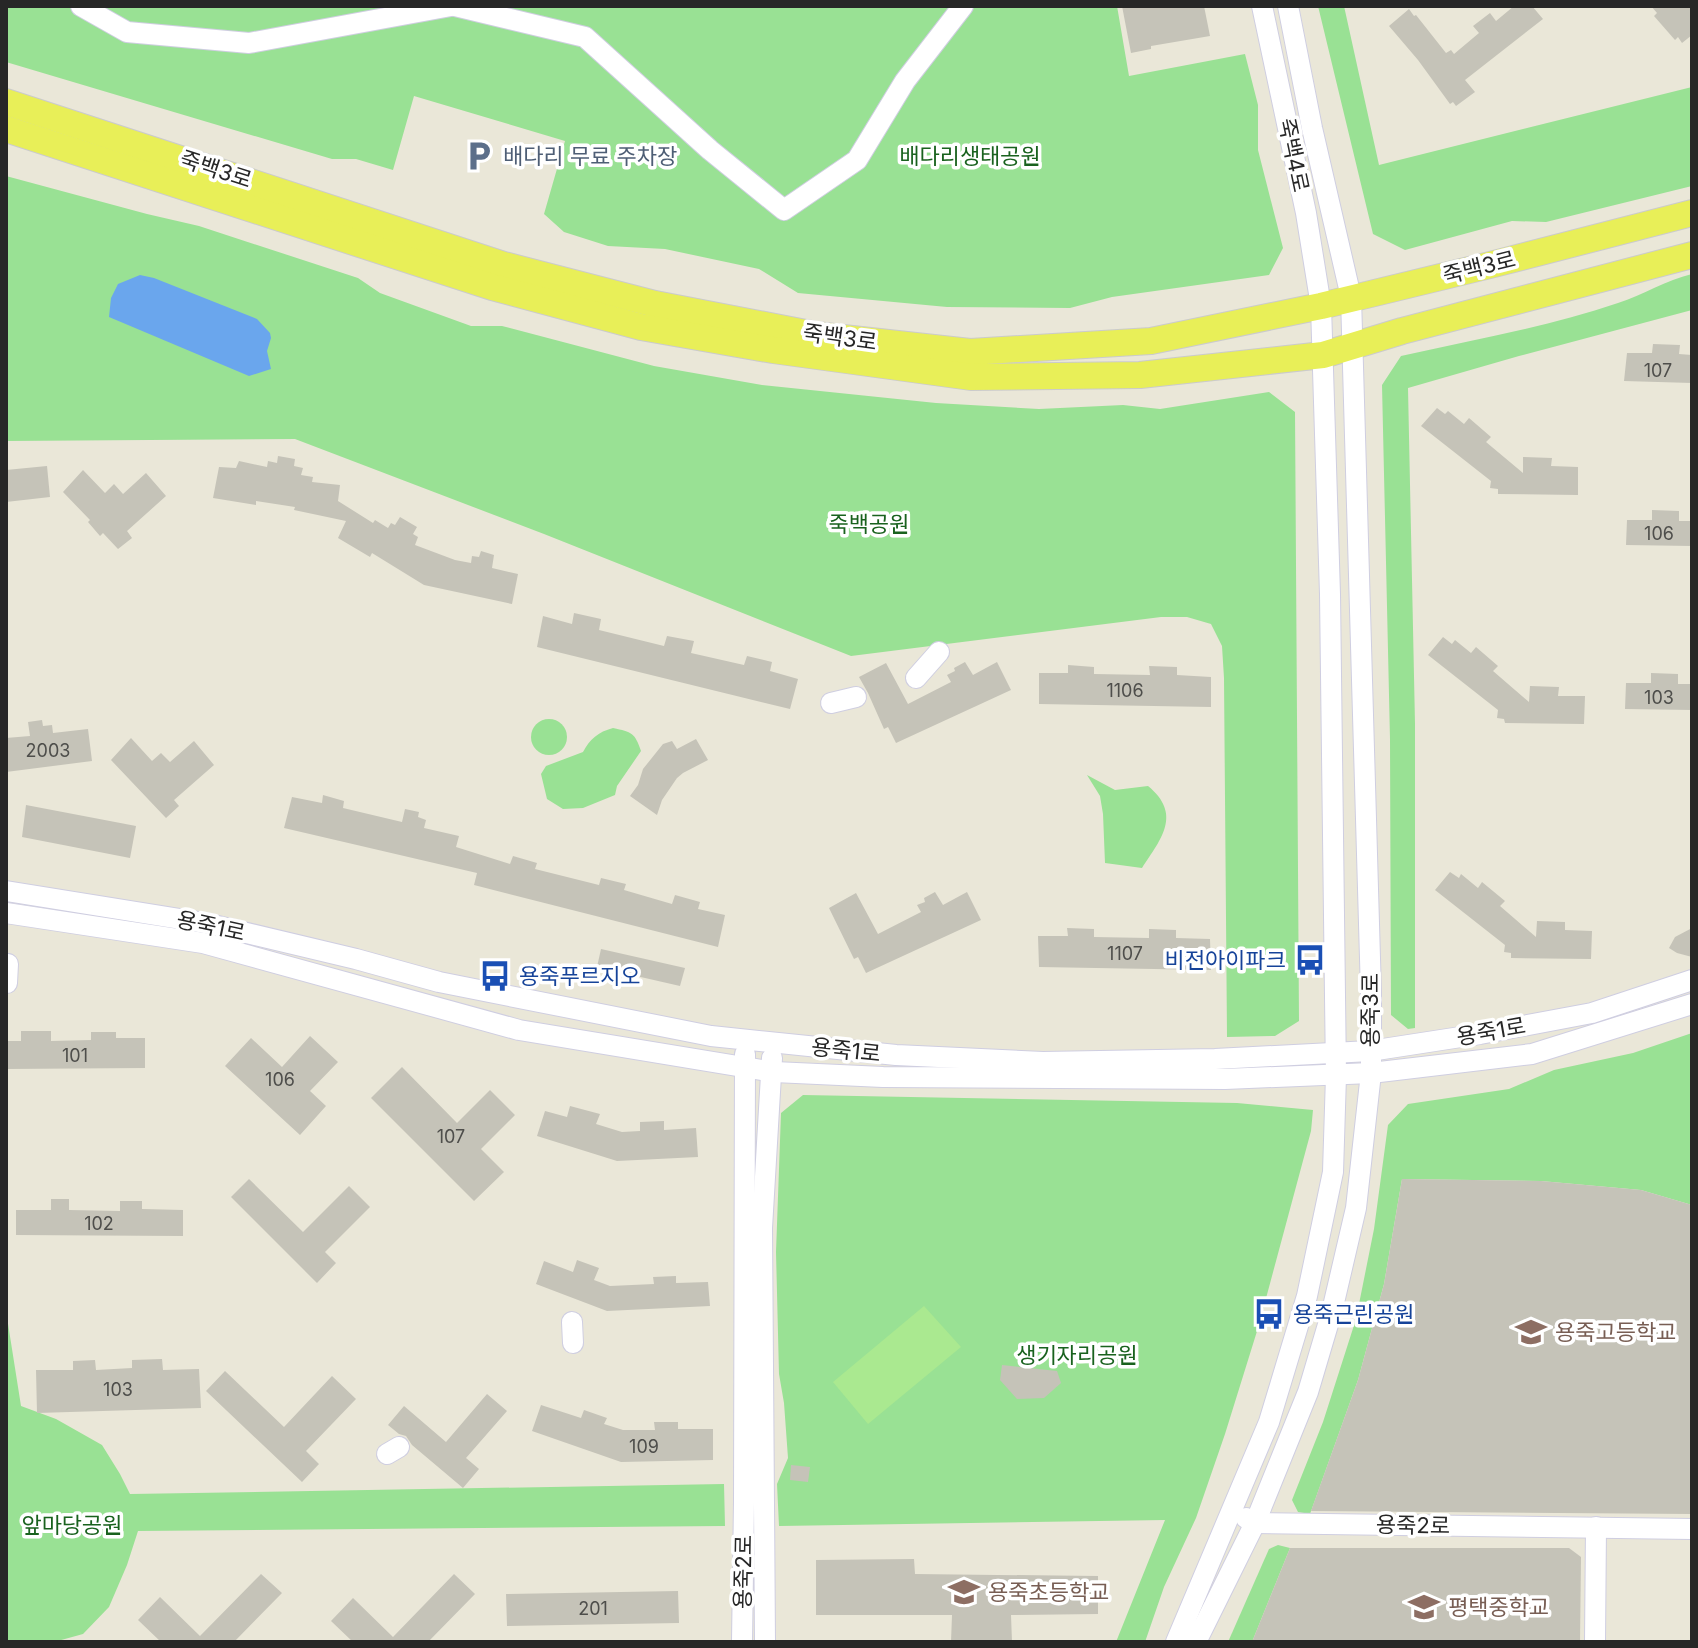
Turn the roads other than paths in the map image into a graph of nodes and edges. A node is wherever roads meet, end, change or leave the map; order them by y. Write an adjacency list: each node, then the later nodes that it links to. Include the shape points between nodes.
1 (81, 6): 2 (street, via 127,32 249,43)
2 (453, 6): 3 (street, via 585,37 784,210 857,160 905,81)
3 (963, 6)
4 (1262, 6): 11 (street, 죽백4로)
5 (1288, 6): 10 (street, 죽백4로)
6 (6, 102): 11 (main road, 죽백3로, via 504,265 655,304 816,335 970,352 1151,341)
7 (6, 129): 13 (main road, 죽백3로, via 492,287 641,327 773,350 971,377 1140,375)
8 (1692, 213): 10 (main road, 죽백3로)
9 (1692, 255): 12 (main road, 죽백3로)
10 (1351, 297): 11 (main road, 죽백3로); 12 (street, 죽백4로)
11 (1321, 306): 13 (street, 죽백4로)
12 (1353, 346): 13 (main road, 죽백3로); 24 (street, 용죽3로)
13 (1323, 355): 25 (street, 죽백4로)
14 (939, 652): 15 (street)
15 (916, 678)
16 (856, 697): 17 (street)
17 (831, 703)
18 (6, 891): 22 (street, 용죽1로, via 205,923 439,982)
19 (6, 913): 26 (street, via 203,943 519,1030)
20 (1692, 980): 24 (street, 용죽1로, via 1592,1013)
21 (1692, 1004): 28 (street, via 1532,1054)
22 (745, 1040): 23 (street, 용죽1로); 26 (street, 용죽2로)
23 (773, 1043): 25 (street, 용죽1로, via 1043,1062); 27 (street)
24 (1370, 1051): 25 (street, 용죽1로); 28 (street, 용죽3로)
25 (1336, 1052): 29 (street, 죽백4로)
26 (746, 1067): 27 (street); 34 (street, 용죽2로)
27 (771, 1071): 29 (street, via 915,1077); 35 (street, via 762,1228)
28 (1371, 1073): 29 (street); 31 (street, 용죽3로, via 1356,1208 1332,1311 1308,1392)
29 (1336, 1076): 30 (street, 죽백4로, via 1333,1172 1307,1296 1269,1422)
30 (1231, 1512): 31 (street, 용죽2로); 36 (street, 죽백4로)
31 (1255, 1523): 32 (street, 용죽2로); 37 (street, 용죽3로)
32 (1596, 1527): 33 (street, 용죽2로); 38 (street)
33 (1692, 1529)
34 (742, 1642)
35 (765, 1642)
36 (1176, 1642)
37 (1196, 1642)
38 (1595, 1642)

